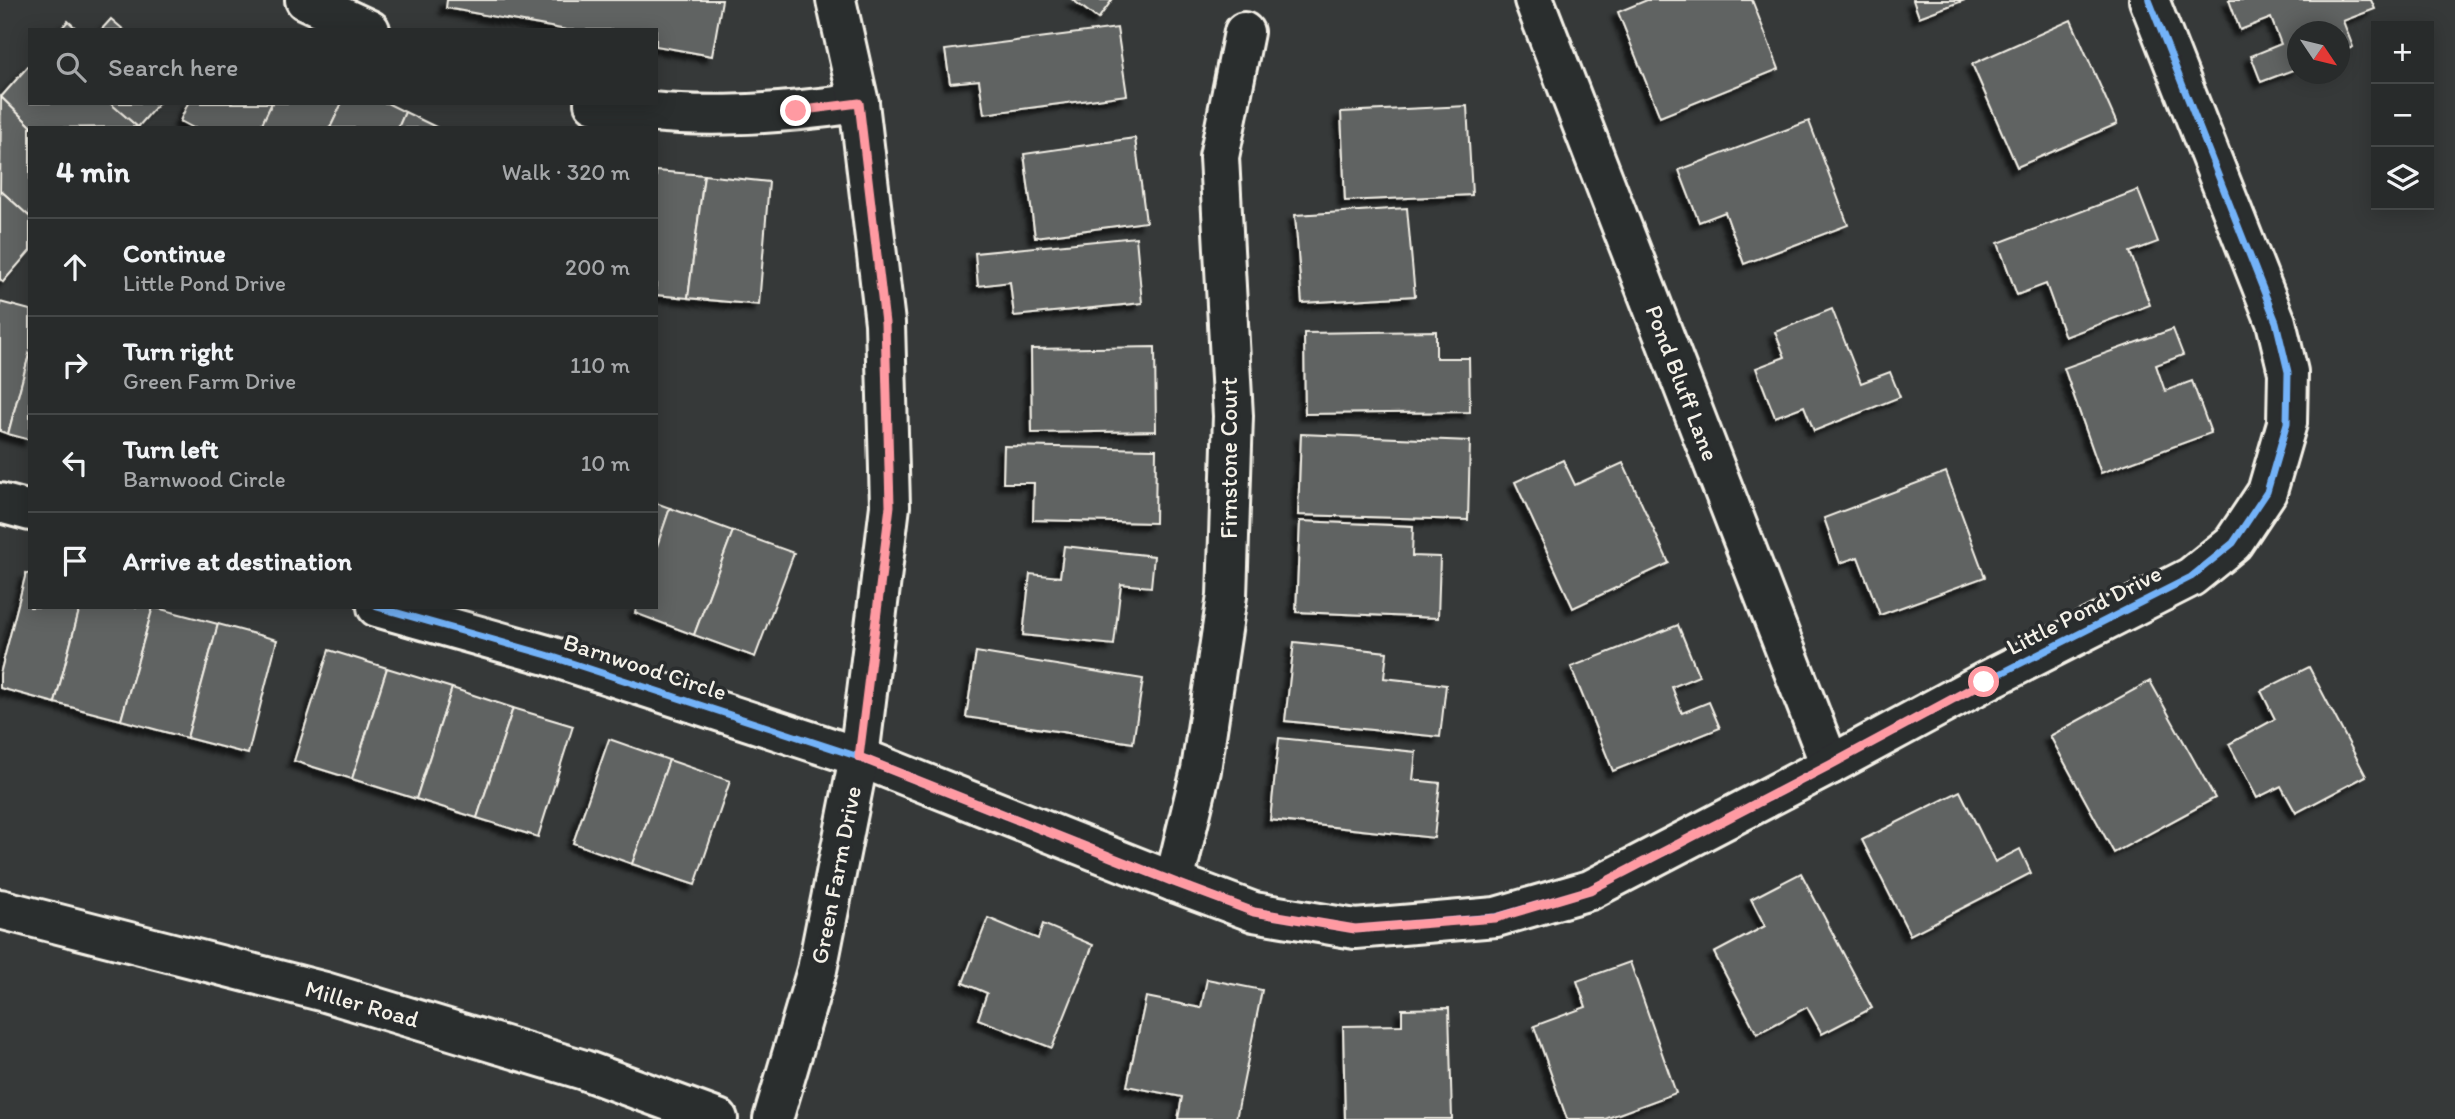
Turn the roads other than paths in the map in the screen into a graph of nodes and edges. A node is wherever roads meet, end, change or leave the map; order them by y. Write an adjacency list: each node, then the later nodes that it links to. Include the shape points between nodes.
1 (305, 0): 5 (street)
2 (836, 0): 7 (street, Green Farm Drive)
3 (1534, 0): 13 (street, Pond Bluff Lane)
4 (2149, 0): 13 (street, Little Pond Drive, via 2276,322 2288,372 2287,423 2267,492 2232,543 2192,577)
5 (366, 28)
6 (1244, 32): 14 (street, Firnstone Court, via 1219,157 1233,416 1227,596 1201,770)
7 (859, 103): 8 (street, via 796,111 699,114); 12 (street, Green Farm Drive, via 885,323 890,506)
8 (604, 105)
9 (0, 503): 10 (street)
10 (28, 510)
11 (384, 609): 12 (street, Barnwood Circle, via 547,655)
12 (859, 757): 14 (street, Little Pond Drive); 17 (street, Green Farm Drive, via 817,970)
13 (1830, 765): 14 (street, Little Pond Drive, via 1590,890 1496,918 1355,929 1254,912)
14 (1174, 882)
15 (0, 909): 16 (street, Miller Road, via 325,992 584,1070)
16 (718, 1119)
17 (773, 1119)

